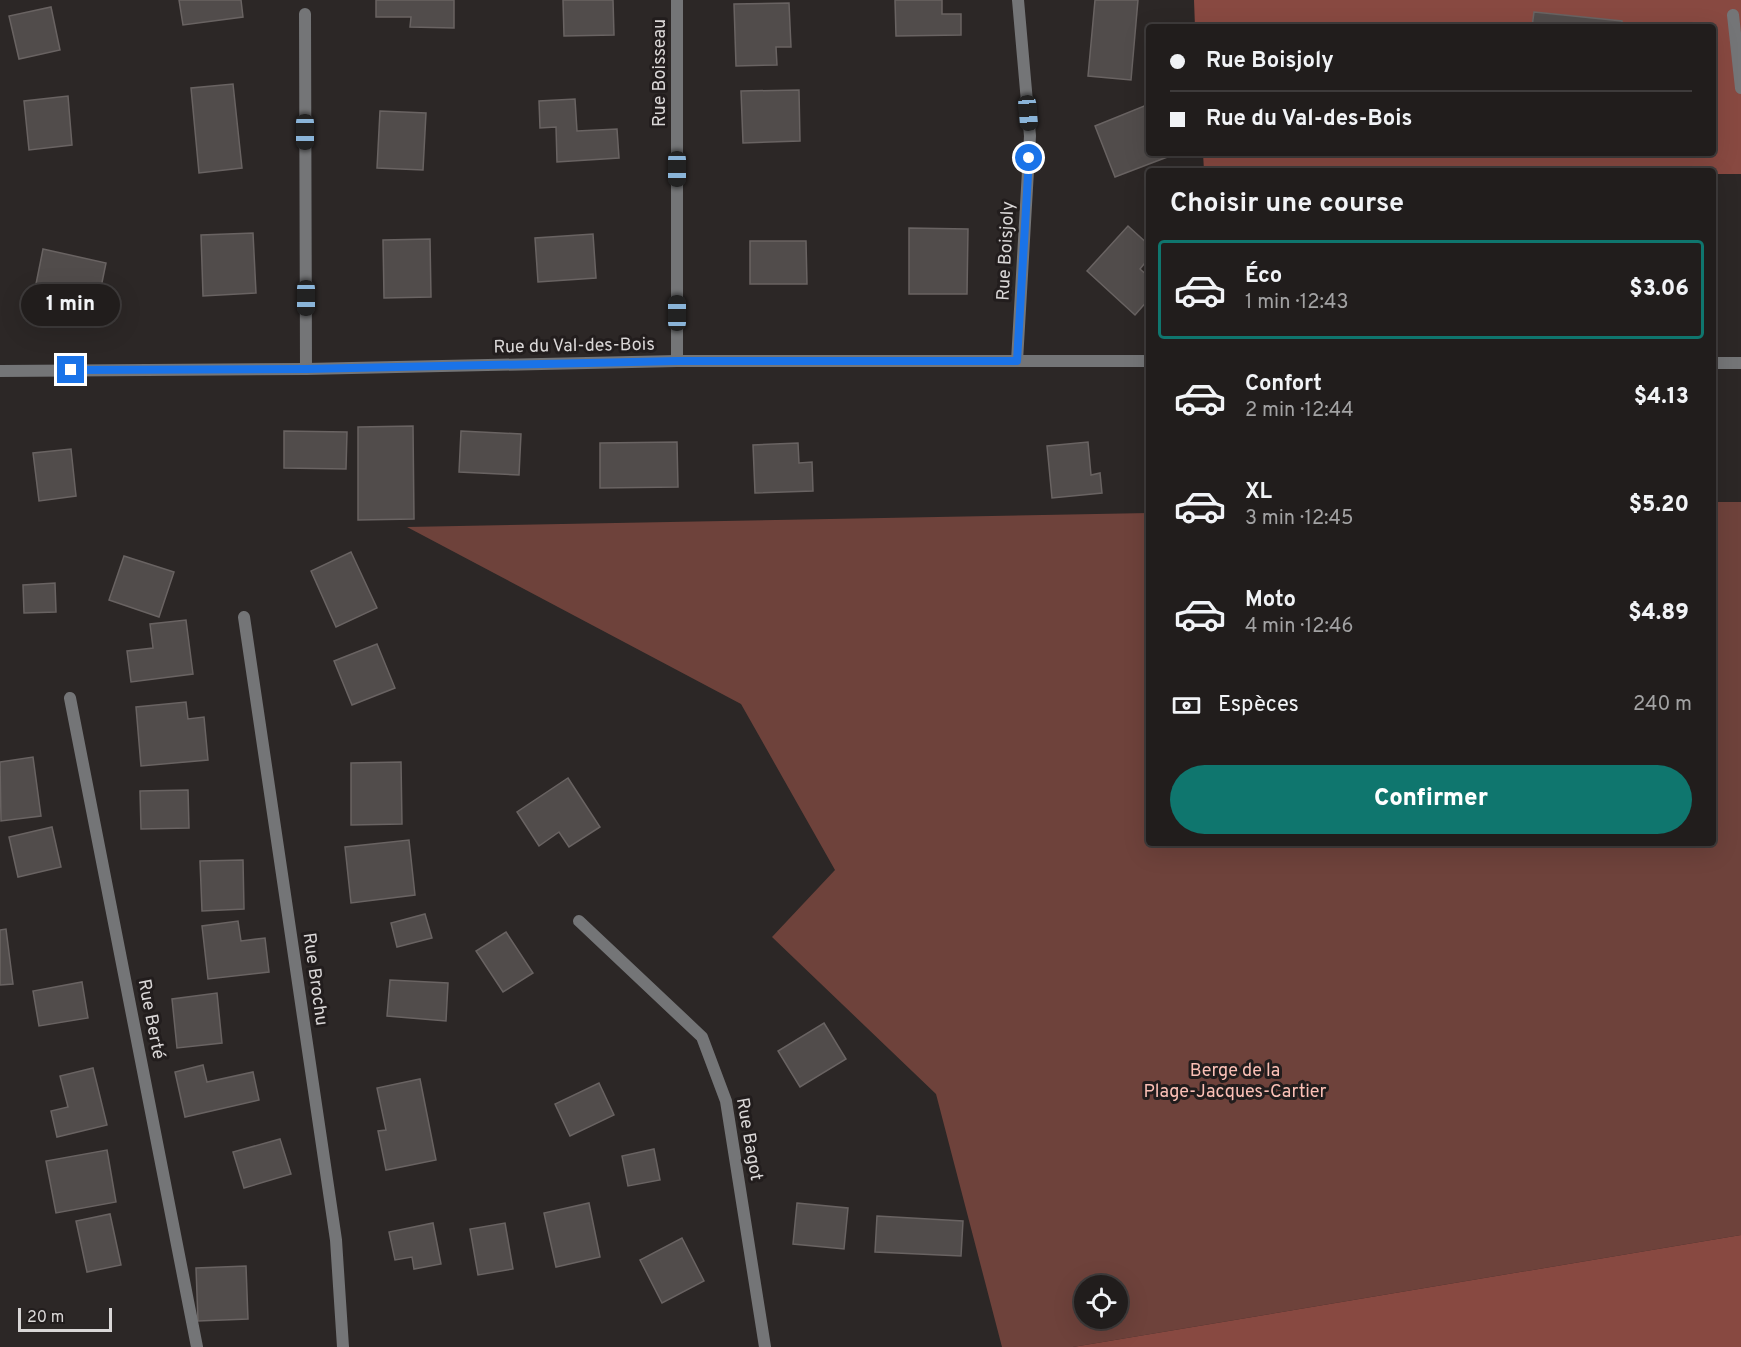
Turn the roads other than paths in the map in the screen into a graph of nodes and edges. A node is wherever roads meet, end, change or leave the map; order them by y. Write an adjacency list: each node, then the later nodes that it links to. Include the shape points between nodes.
1 (1018, 0): 7 (street, Rue Boisjoly, via 1030,136)
2 (677, 1): 6 (street, Rue Boisseau)
3 (305, 14): 11 (street)
4 (1733, 15): 5 (street)
5 (1741, 88)
6 (677, 361): 7 (street, Rue du Val-des-Bois); 11 (street, Rue du Val-des-Bois)
7 (1017, 361): 8 (street, Rue du Val-des-Bois)
8 (1146, 362)
9 (1716, 363): 10 (street)
10 (1741, 363)
11 (306, 369): 12 (street, Rue du Val-des-Bois)
12 (0, 371)
13 (244, 617): 17 (street, Rue Brochu, via 336,1240)
14 (70, 698): 16 (street, Rue Berté)
15 (579, 921): 18 (street, Rue Bagot, via 702,1037 726,1101)
16 (197, 1347)
17 (343, 1347)
18 (765, 1347)

